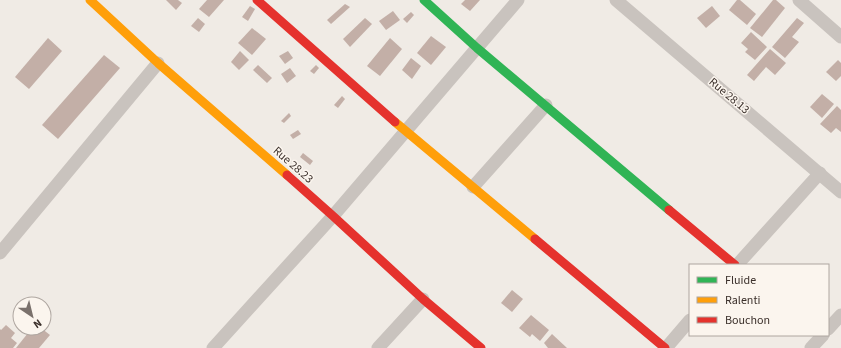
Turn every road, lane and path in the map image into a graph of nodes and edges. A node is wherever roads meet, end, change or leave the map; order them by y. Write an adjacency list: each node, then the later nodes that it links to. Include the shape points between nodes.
1 (257, 0): 11 (street)
2 (424, 0): 8 (street)
3 (518, 0): 8 (street)
4 (616, 0): 12 (street, Rue 28.13)
5 (806, 2): 7 (street)
6 (97, 3): 9 (street, Rue 28.23)
7 (841, 37)
8 (477, 48): 10 (street); 11 (street)
9 (158, 63): 15 (street, Rue 28.23); 16 (street)
10 (546, 105): 13 (street); 17 (street)
11 (406, 131): 13 (street); 15 (street)
12 (820, 173): 14 (street, Rue 28.13); 18 (street)
13 (473, 187): 27 (street)
14 (841, 192)
15 (333, 216): 19 (street, Rue 28.23); 24 (street)
16 (0, 253)
17 (735, 264)
18 (737, 264)
19 (423, 299): 25 (street); 26 (street, Rue 28.23)
20 (841, 315): 22 (street)
21 (689, 321): 27 (street)
22 (829, 328)
23 (822, 336): 28 (street)
24 (213, 348)
25 (378, 348)
26 (481, 348)
27 (666, 348)
28 (811, 348)

